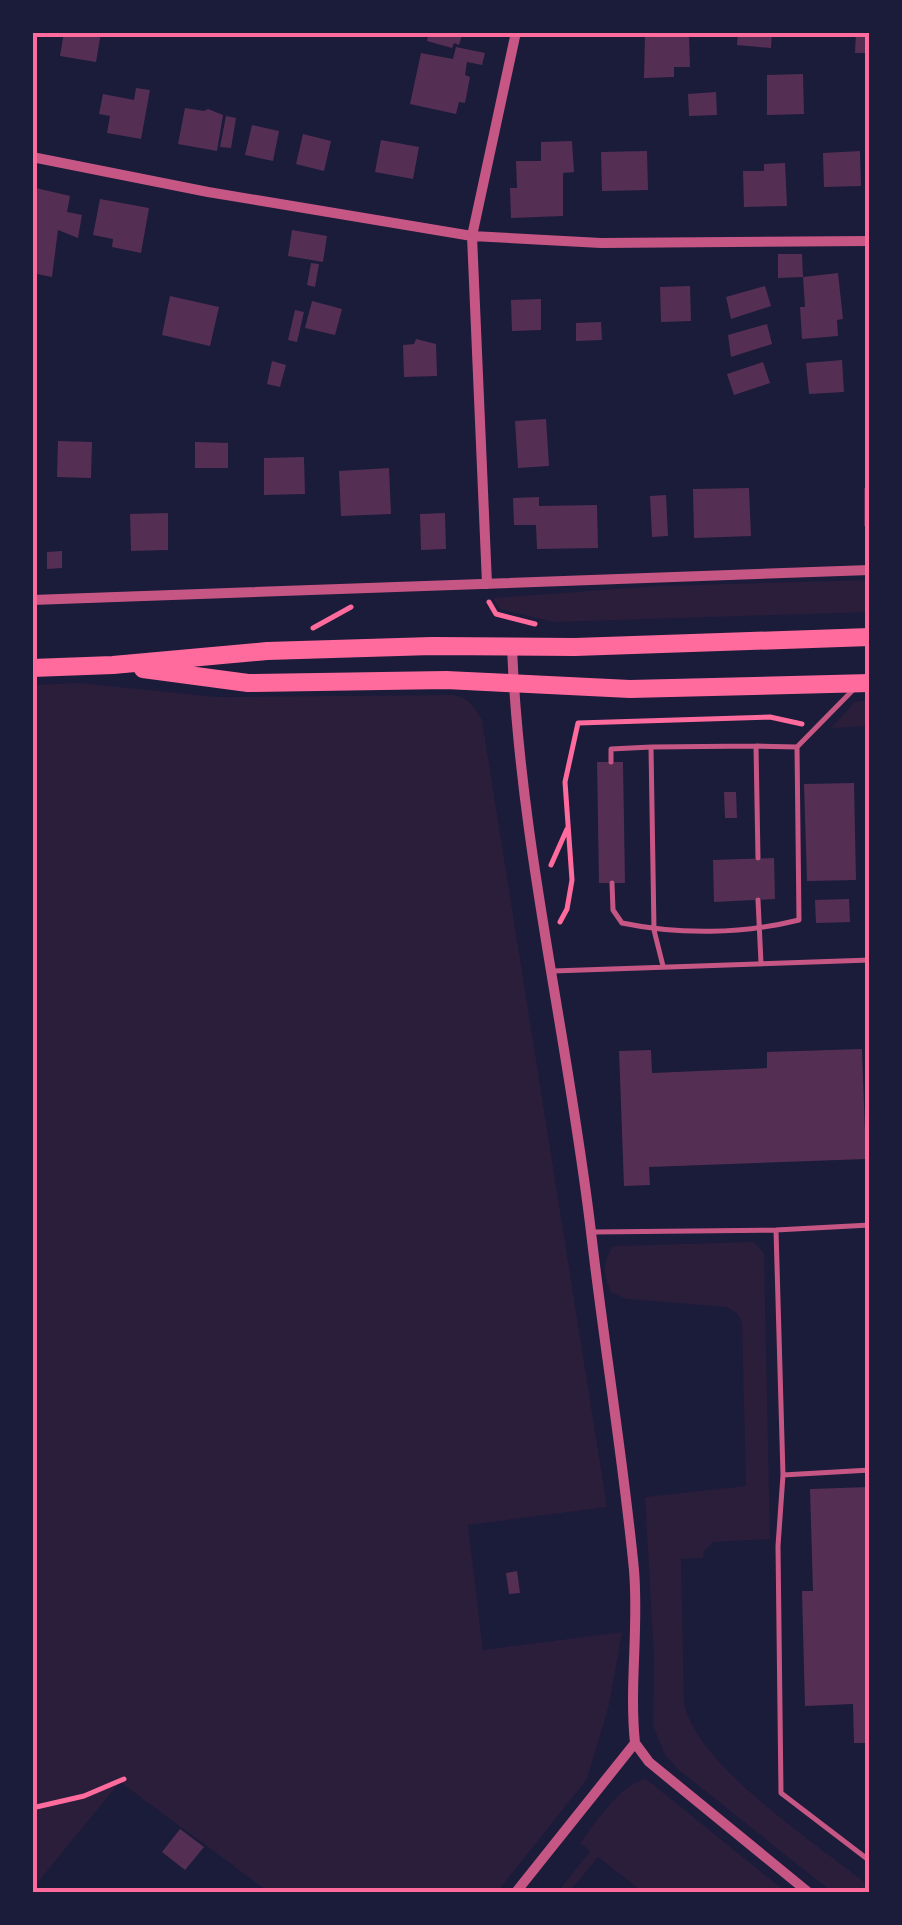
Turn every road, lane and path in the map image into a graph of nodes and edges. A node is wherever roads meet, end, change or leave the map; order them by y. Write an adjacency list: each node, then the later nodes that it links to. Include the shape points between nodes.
1 (516, 32): 3 (street)
2 (32, 157): 3 (street)
3 (472, 236): 4 (street, via 601,244); 6 (street)
4 (870, 241)
5 (870, 570): 6 (street)
6 (487, 584): 7 (street); 8 (path, via 496,614)
7 (32, 600)
8 (552, 628)
9 (870, 638): 10 (main road)
10 (512, 648): 11 (main road, via 256,652); 13 (street)
11 (113, 666): 12 (main road); 13 (main road, via 248,682)
12 (32, 668)
13 (514, 684): 14 (main road); 23 (street)
14 (864, 684): 15 (lane)
15 (814, 729): 18 (lane); 20 (path, via 770,718 578,723 565,782)
16 (756, 746): 17 (lane); 18 (lane); 21 (lane)
17 (651, 747): 19 (lane, via 611,749); 25 (lane)
18 (797, 747): 26 (lane, via 800,920)
19 (611, 762)
20 (569, 825): 23 (path); 27 (path, via 567,909)
21 (758, 858)
22 (612, 883): 25 (lane, via 613,910 622,923)
23 (539, 890): 27 (street)
24 (758, 900): 26 (lane)
25 (654, 930): 26 (lane); 30 (lane)
26 (759, 930): 29 (lane)
27 (547, 949): 31 (street)
28 (870, 960): 29 (lane)
29 (761, 963): 30 (lane)
30 (663, 966): 31 (lane)
31 (551, 970): 34 (street)
32 (870, 1225): 33 (lane)
33 (776, 1230): 34 (lane); 36 (lane)
34 (590, 1232): 37 (street, via 634,1567)
35 (870, 1470): 36 (lane)
36 (783, 1475): 40 (lane, via 780,1792)
37 (635, 1743): 41 (street); 42 (street, via 649,1762)
38 (124, 1779): 39 (path)
39 (32, 1808)
40 (870, 1861)
41 (516, 1892)
42 (808, 1892)

